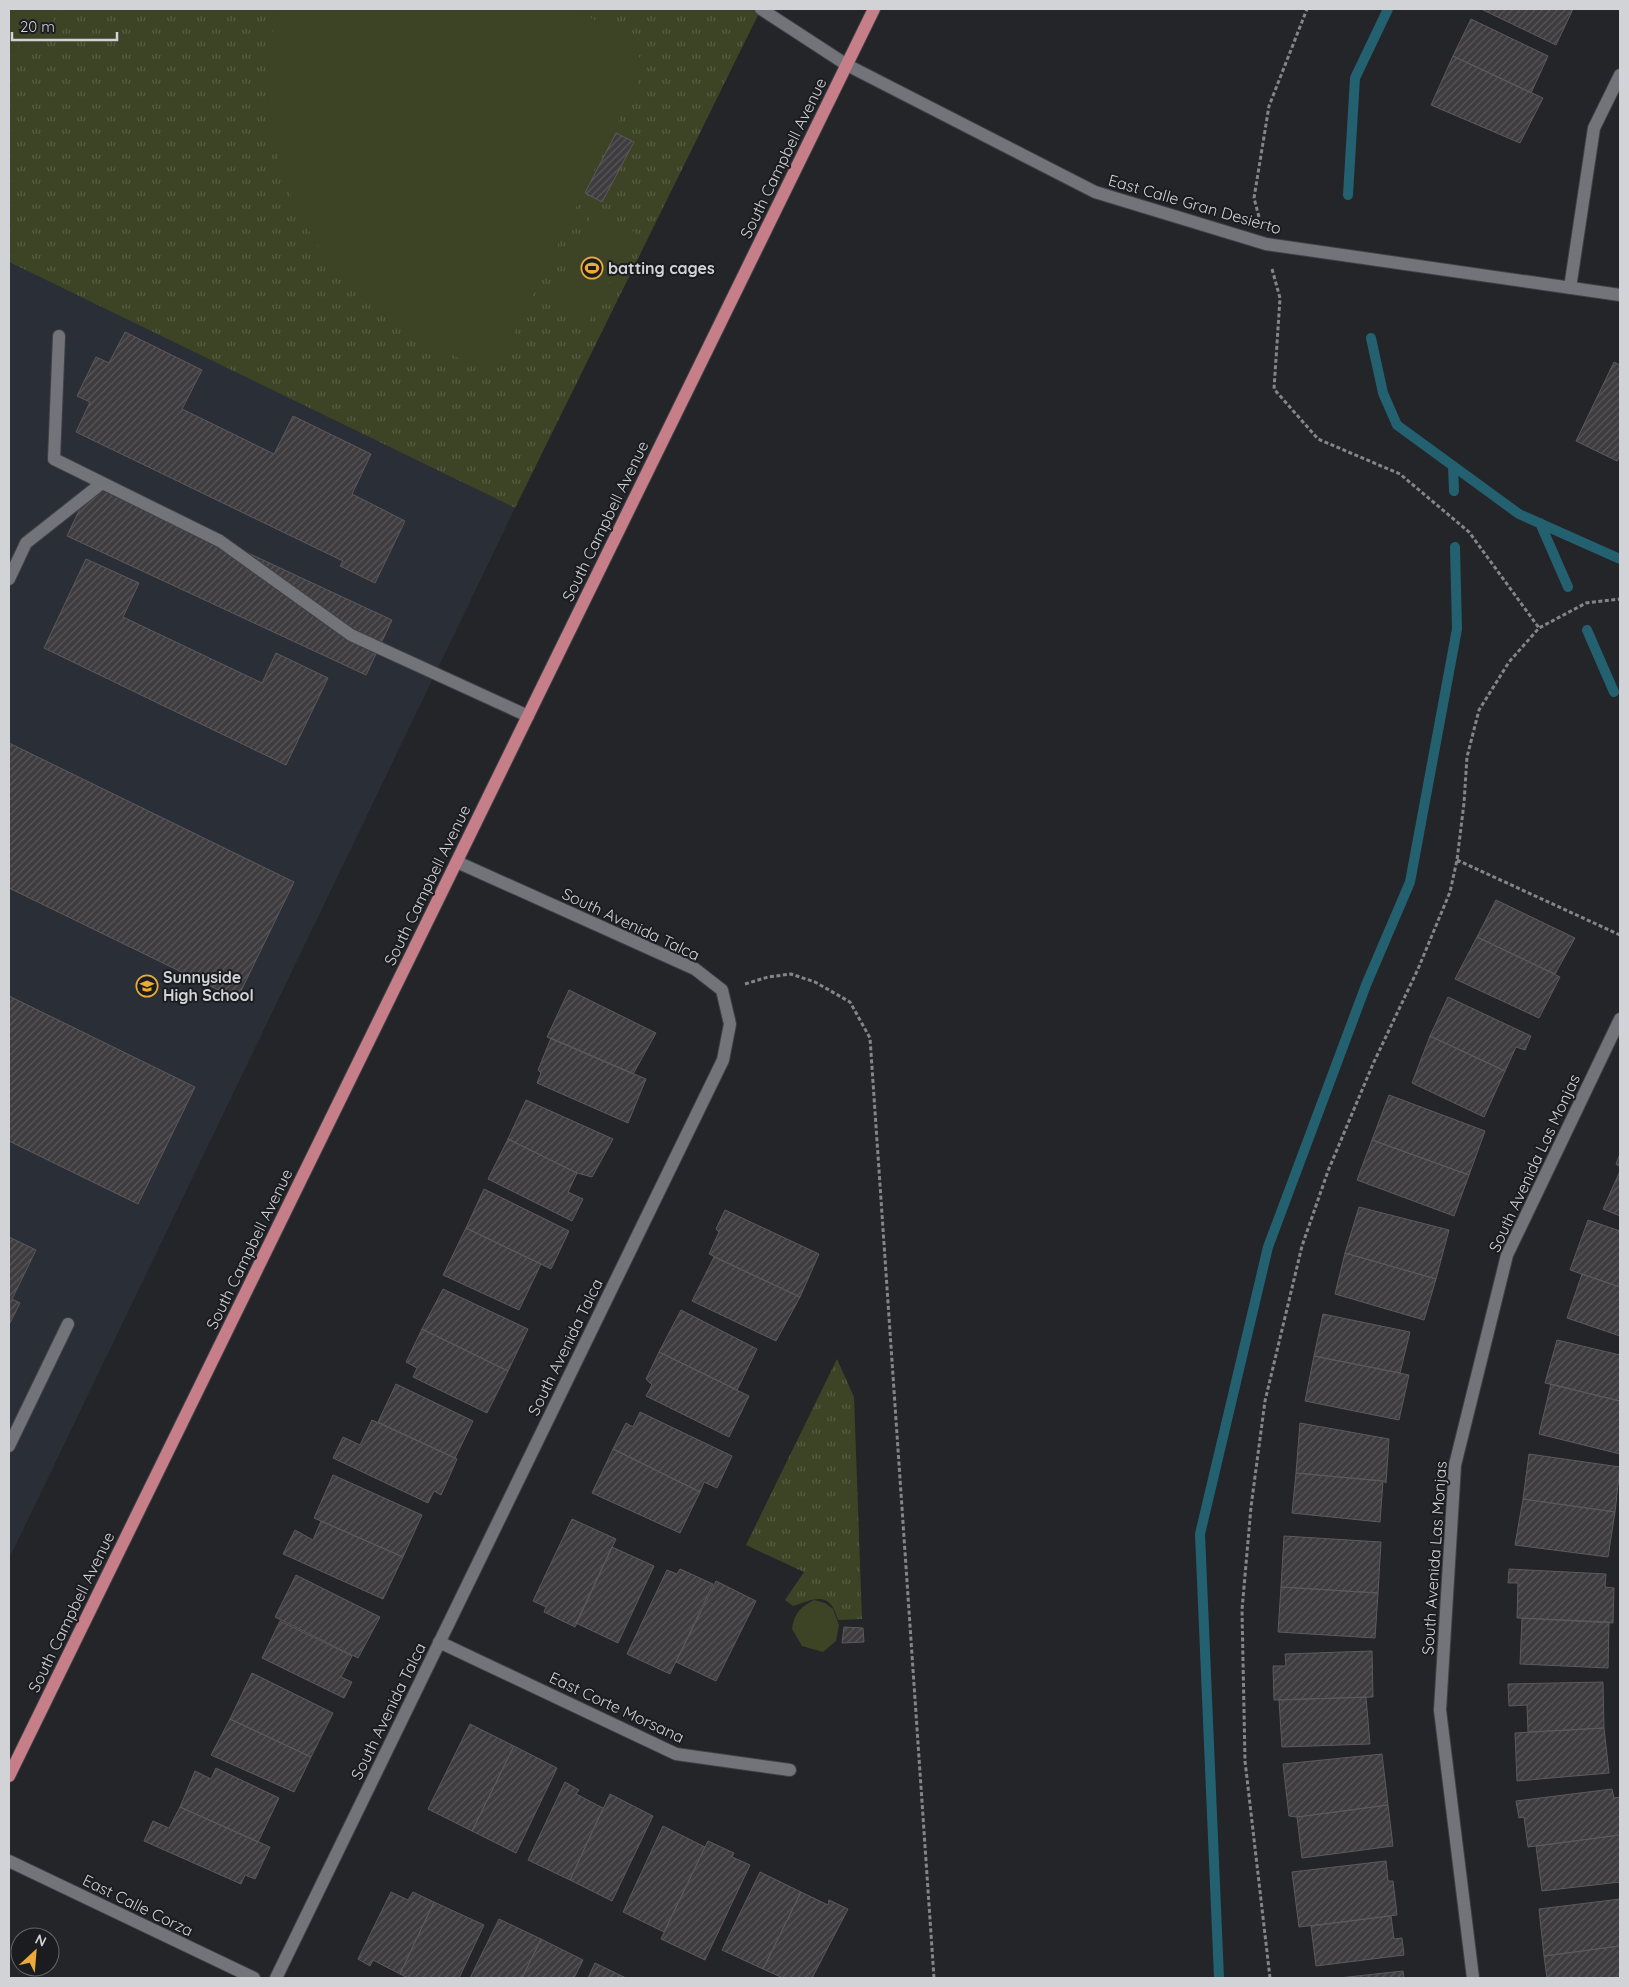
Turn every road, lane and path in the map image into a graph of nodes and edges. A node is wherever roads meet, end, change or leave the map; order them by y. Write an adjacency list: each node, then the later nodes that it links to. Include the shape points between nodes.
1 (761, 9): 4 (street, East Calle Gran Desierto)
2 (874, 9): 4 (main road, South Campbell Avenue)
3 (1307, 9): 6 (path, via 1270,106 1254,198)
4 (847, 64): 6 (street, East Calle Gran Desierto, via 1096,192); 14 (main road, South Campbell Avenue)
5 (1620, 76): 7 (street, via 1594,128)
6 (1266, 244): 7 (street, East Calle Gran Desierto); 13 (path, via 1280,298 1274,389 1318,438 1400,474 1469,532)
7 (1570, 288): 8 (street, East Calle Gran Desierto)
8 (1620, 295)
9 (59, 336): 10 (street, via 54,459)
10 (102, 483): 11 (street, via 26,543); 14 (street, via 220,541 351,635)
11 (9, 579)
12 (1620, 599): 13 (path, via 1586,603)
13 (1539, 628): 15 (path, via 1509,662 1479,710 1466,757)
14 (528, 716): 16 (main road, South Campbell Avenue)
15 (1457, 860): 17 (path); 29 (path, via 1450,892 1418,970 1373,1064 1328,1171 1302,1246 1265,1400 1242,1610 1245,1761)
16 (457, 862): 18 (street, South Avenida Talca, via 695,969); 24 (main road, South Campbell Avenue)
17 (1620, 935)
18 (722, 990): 22 (street, South Avenida Talca, via 730,1024 723,1060); 28 (path, via 791,974 815,982 850,1002 870,1038)
19 (1620, 1019): 30 (street, South Avenida Las Monjas, via 1507,1254 1455,1465 1440,1710)
20 (68, 1324): 21 (street)
21 (9, 1446)
22 (439, 1642): 23 (street, East Corte Morsana, via 676,1754); 27 (street, South Avenida Talca)
23 (790, 1770)
24 (9, 1776)
25 (9, 1862): 26 (street, East Calle Corza)
26 (254, 1978)
27 (276, 1978)
28 (934, 1978)
29 (1270, 1978)
30 (1473, 1978)

